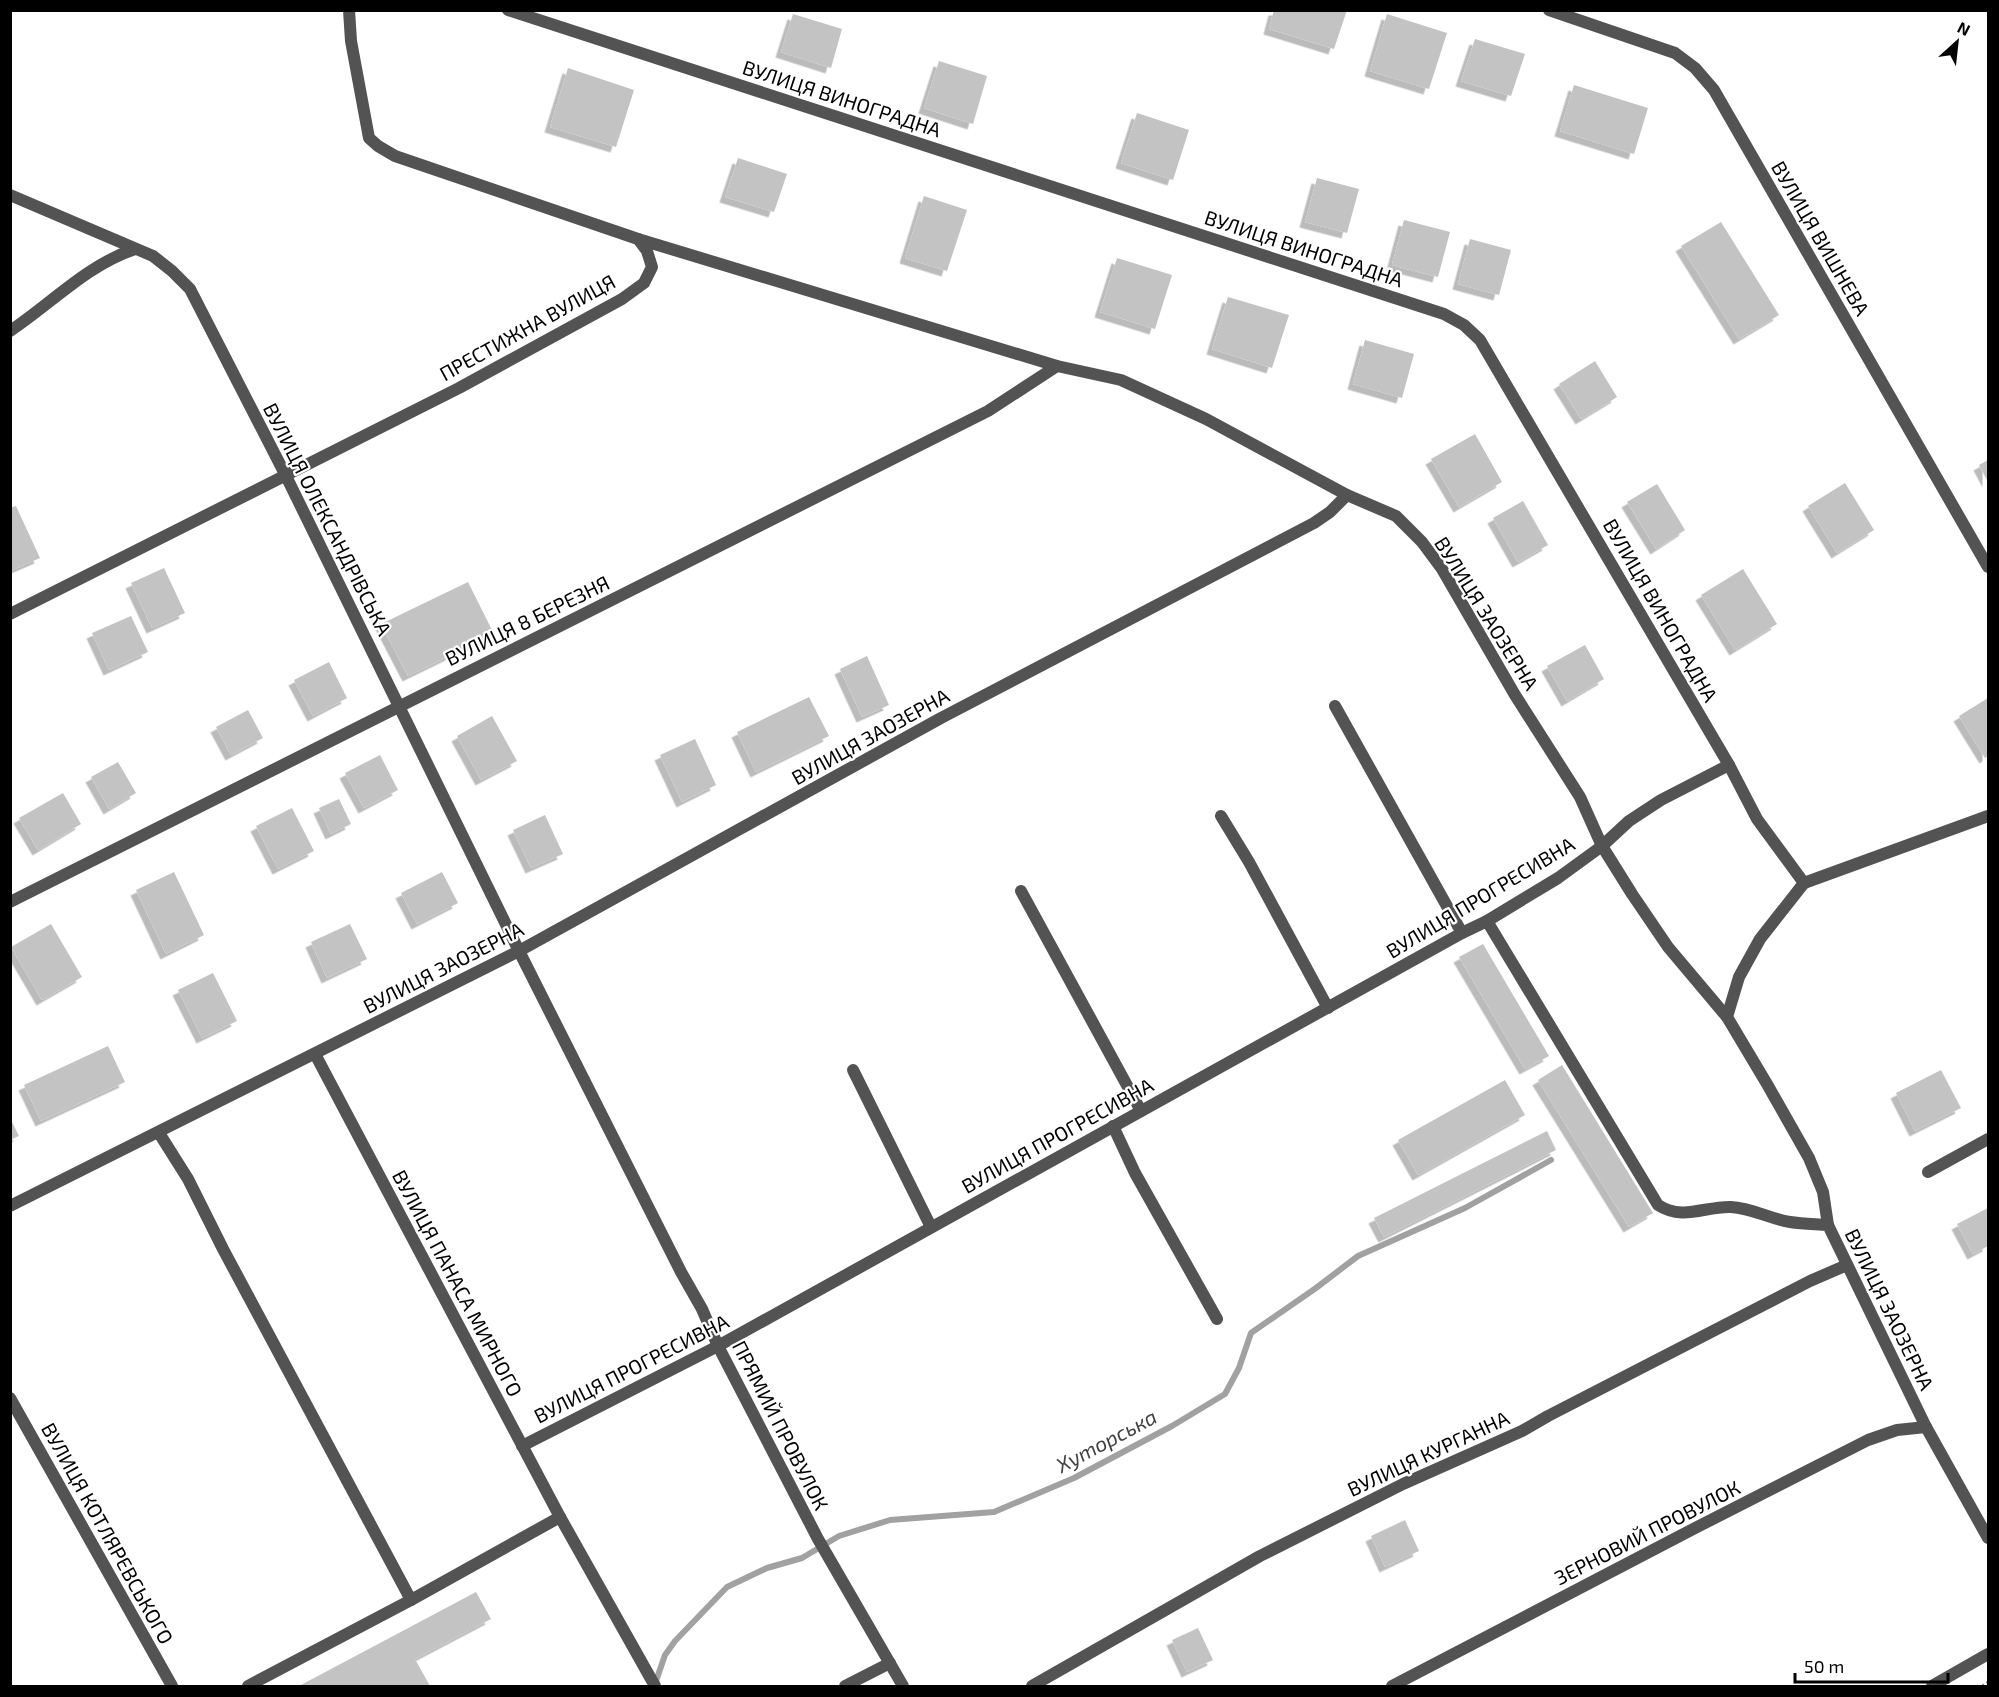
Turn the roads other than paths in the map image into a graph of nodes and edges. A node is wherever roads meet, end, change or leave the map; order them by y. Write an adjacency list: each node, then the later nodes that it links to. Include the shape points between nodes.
1 (349, 10): 5 (street, via 369,138 378,146 394,156)
2 (508, 10): 15 (street, ВУЛИЦЯ ВИНОГРАДНА, via 1444,314 1464,325 1480,340)
3 (1549, 10): 11 (street, ВУЛИЦЯ ВИШНЕВА, via 1675,53 1714,90)
4 (10, 195): 6 (street, ВУЛИЦЯ ОЛЕКСАНДРІВСЬКА)
5 (638, 239): 8 (street); 9 (street, ПРЕСТИЖНА ВУЛИЦЯ, via 647,250 652,267 644,283 622,299)
6 (135, 249): 7 (street, via 87,272); 9 (street, ВУЛИЦЯ ОЛЕКСАНДРІВСЬКА, via 159,261 190,289)
7 (10, 331)
8 (1057, 366): 10 (street, via 1122,380 1206,419); 13 (street, ВУЛИЦЯ 8 БЕРЕЗНЯ, via 988,411)
9 (286, 477): 12 (street, ПРЕСТИЖНА ВУЛИЦЯ); 13 (street, ВУЛИЦЯ ОЛЕКСАНДРІВСЬКА)
10 (1347, 495): 18 (street, ВУЛИЦЯ ЗАОЗЕРНА, via 1396,516 1442,569 1580,797); 24 (street, ВУЛИЦЯ ЗАОЗЕРНА, via 1314,523 941,718)
11 (1989, 567)
12 (10, 614)
13 (399, 705): 21 (street, ВУЛИЦЯ 8 БЕРЕЗНЯ); 24 (street, ВУЛИЦЯ ОЛЕКСАНДРІВСЬКА)
14 (1335, 706): 23 (street)
15 (1729, 765): 18 (street, ВУЛИЦЯ ПРОГРЕСИВНА, via 1661,800 1629,821); 19 (street, ВУЛИЦЯ ВИНОГРАДНА, via 1757,819)
16 (1221, 816): 25 (street)
17 (1989, 816): 19 (street)
18 (1602, 846): 22 (street, ВУЛИЦЯ ПРОГРЕСИВНА); 26 (street, ВУЛИЦЯ ЗАОЗЕРНА, via 1668,947)
19 (1804, 884): 26 (street, via 1760,939 1739,978)
20 (1021, 891): 29 (street)
21 (10, 902)
22 (1487, 921): 23 (street, ВУЛИЦЯ ПРОГРЕСИВНА); 35 (street, ВУЛИЦЯ ЗАОЗЕРНА, via 1658,1205 1687,1214 1734,1207 1790,1222)
23 (1462, 933): 25 (street, ВУЛИЦЯ ПРОГРЕСИВНА)
24 (519, 951): 27 (street, ВУЛИЦЯ ЗАОЗЕРНА); 39 (street, ПРЯМИЙ ПРОВУЛОК)
25 (1328, 1008): 29 (street, ВУЛИЦЯ ПРОГРЕСИВНА)
26 (1727, 1017): 35 (street, ВУЛИЦЯ ЗАОЗЕРНА, via 1809,1158 1823,1192)
27 (315, 1054): 31 (street, ВУЛИЦЯ ЗАОЗЕРНА); 42 (street, ВУЛИЦЯ ПАНАСА МИРНОГО)
28 (853, 1070): 36 (street)
29 (1141, 1111): 30 (street, ВУЛИЦЯ ПРОГРЕСИВНА)
30 (1113, 1126): 36 (street, ВУЛИЦЯ ПРОГРЕСИВНА); 38 (street)
31 (159, 1133): 34 (street, ВУЛИЦЯ ЗАОЗЕРНА); 45 (street, via 188,1179)
32 (1989, 1139): 33 (street)
33 (1928, 1172)
34 (10, 1206)
35 (1828, 1225): 37 (street, ВУЛИЦЯ ЗАОЗЕРНА)
36 (931, 1227): 39 (street, ВУЛИЦЯ ПРОГРЕСИВНА)
37 (1846, 1265): 41 (street, ВУЛИЦЯ ЗАОЗЕРНА); 53 (street, ВУЛИЦЯ КУРГАННА, via 1522,1431 1403,1484 1260,1556)
38 (1217, 1319)
39 (718, 1346): 42 (street, ВУЛИЦЯ ПРОГРЕСИВНА); 47 (street, ПРЯМИЙ ПРОВУЛОК, via 818,1539)
40 (10, 1398): 49 (street, ВУЛИЦЯ КОТЛЯРЕВСЬКОГО)
41 (1926, 1427): 44 (street, ВУЛИЦЯ ЗАОЗЕРНА); 54 (street, ЗЕРНОВИЙ ПРОВУЛОК, via 1898,1430 1868,1440)
42 (522, 1446): 43 (street, ВУЛИЦЯ ПАНАСА МИРНОГО)
43 (560, 1517): 45 (street); 48 (street, ВУЛИЦЯ ПАНАСА МИРНОГО)
44 (1989, 1538)
45 (411, 1600): 50 (street)
46 (1989, 1654): 55 (street)
47 (890, 1663): 51 (street); 52 (street, ПРЯМИЙ ПРОВУЛОК)
48 (653, 1683)
49 (172, 1686)
50 (248, 1686)
51 (845, 1686)
52 (903, 1686)
53 (1032, 1686)
54 (1392, 1686)
55 (1932, 1686)

